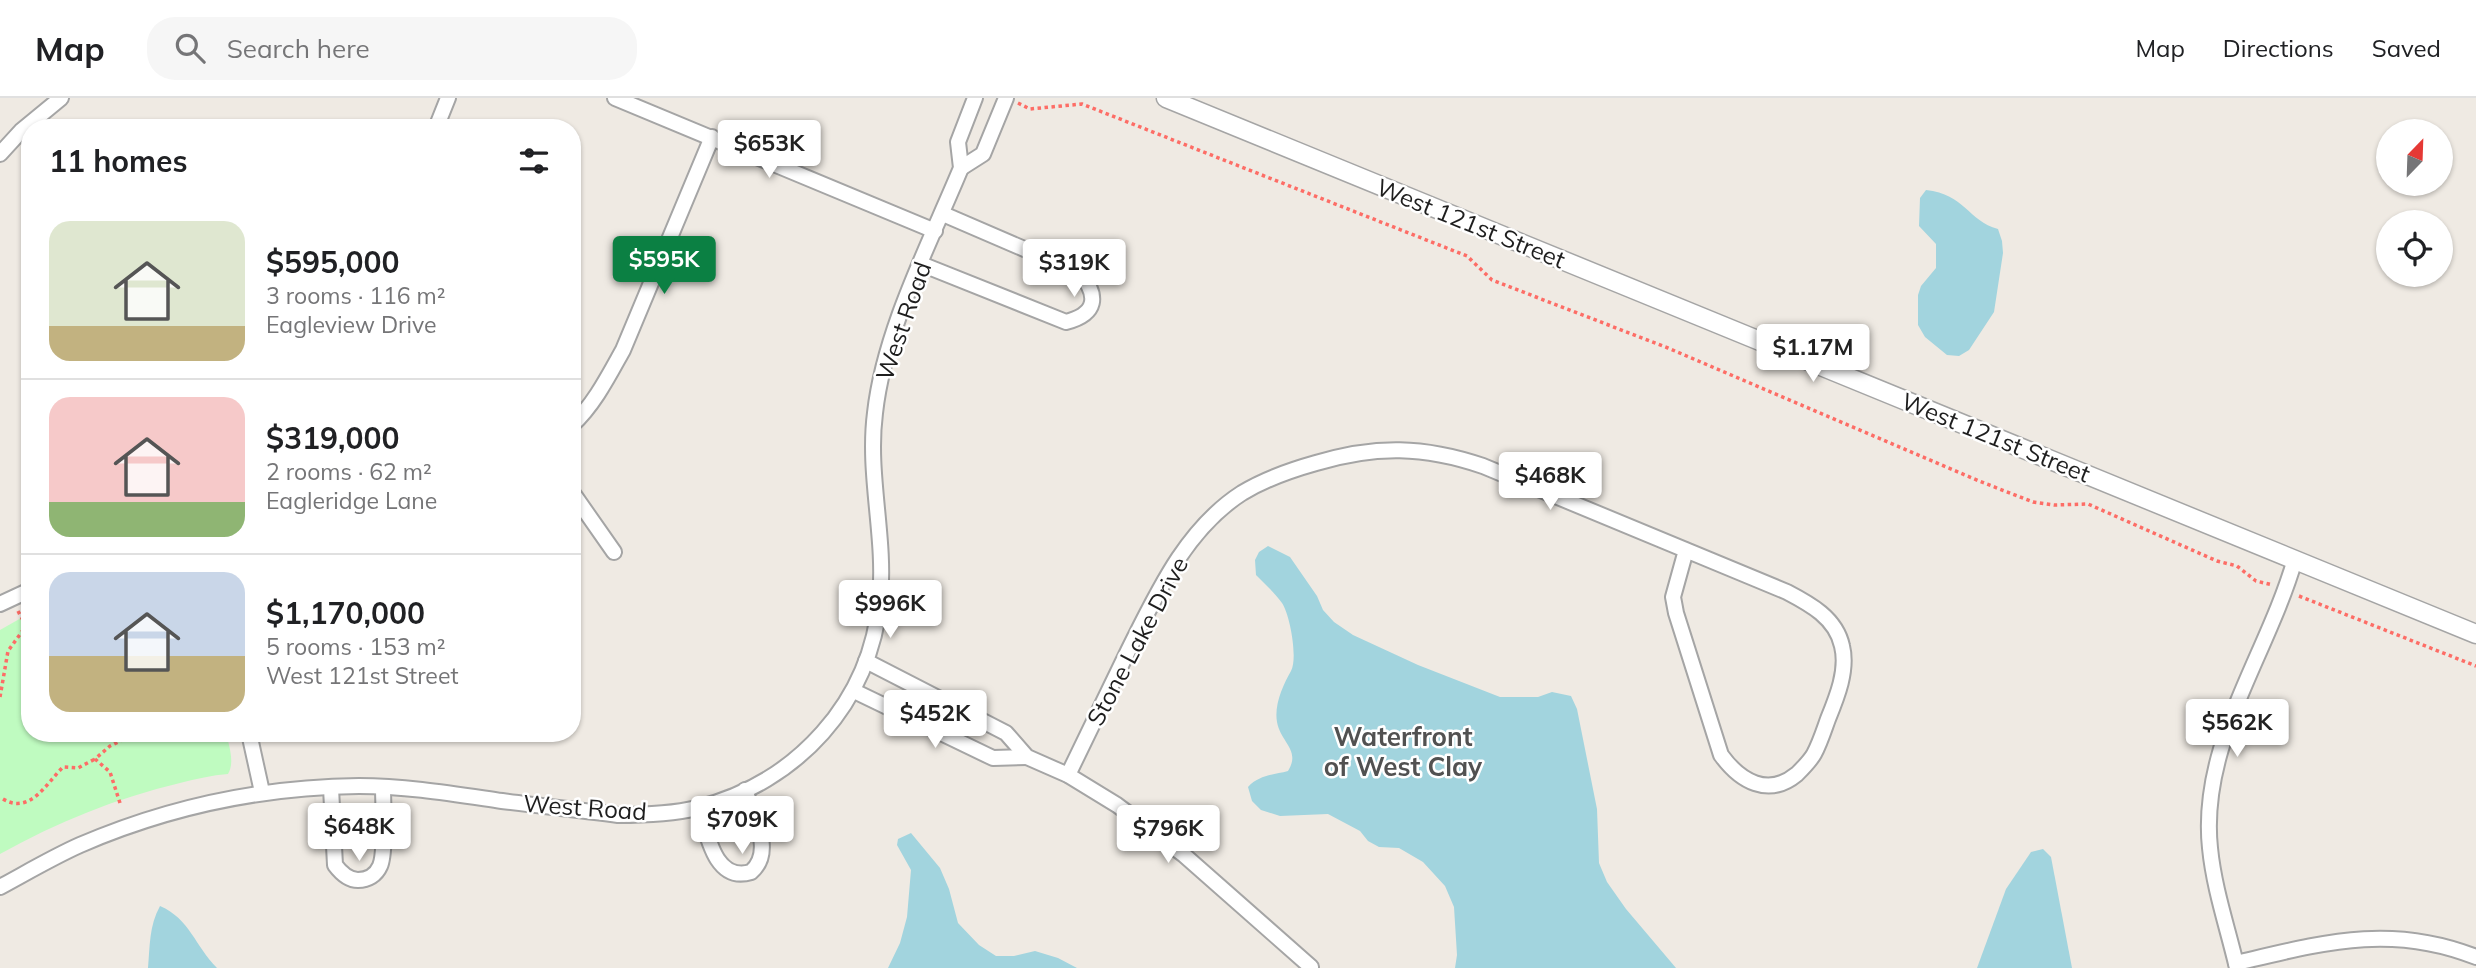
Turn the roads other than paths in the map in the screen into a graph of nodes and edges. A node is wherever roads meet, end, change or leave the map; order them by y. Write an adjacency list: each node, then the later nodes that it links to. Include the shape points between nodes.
1 (61, 98): 7 (street)
2 (448, 98): 8 (street)
3 (615, 98): 10 (street)
4 (975, 98): 12 (street, West Road, via 958,142)
5 (1166, 98): 20 (street, West 121st Street)
6 (1011, 100): 12 (street, West Road, via 983,154)
7 (36, 119)
8 (440, 119)
9 (21, 131): 11 (street)
10 (712, 137): 14 (street); 16 (street, via 623,350)
11 (0, 154)
12 (961, 168): 13 (street, West Road)
13 (943, 214): 14 (street, West Road); 15 (street, via 1080,273 1093,297 1089,311 1066,322)
14 (935, 232): 15 (street, West Road)
15 (921, 264): 24 (street, West Road, via 892,336 874,415 882,562 877,622)
16 (581, 417)
17 (581, 505): 19 (street)
18 (1686, 550): 18 (street, Stone Lake Drive, via 1812,605 1831,623 1842,645 1844,669 1837,697 1814,754 1780,784 1765,787 1749,782 1721,755 1676,613 1674,597); 28 (street, Stone Lake Drive, via 1453,456 1391,448 1336,457 1271,478 1241,494 1183,551)
19 (614, 552)
20 (2295, 559): 23 (street, West 121st Street); 36 (street, via 2226,736 2214,779 2210,846)
21 (21, 594): 22 (street)
22 (5, 602)
23 (2476, 634)
24 (866, 662): 25 (street, West Road); 27 (street, via 1006,733)
25 (854, 691): 27 (street, via 993,758); 31 (street, West Road, via 806,751 772,777)
26 (251, 742): 32 (street)
27 (1027, 757): 28 (street)
28 (1068, 775): 37 (street, via 1175,848)
29 (383, 787): 30 (street, West Road); 30 (street, via 382,861 365,880 353,880 335,865); 33 (street, West Road, via 618,815)
30 (331, 788): 32 (street, West Road)
31 (745, 790): 33 (street, West Road); 33 (street, via 764,848 751,872 737,874 722,866)
32 (262, 792): 34 (street, West Road, via 126,827)
33 (699, 807)
34 (0, 887)
35 (2476, 957): 36 (street, via 2424,941 2364,937)
36 (2237, 966)
37 (1311, 967)

